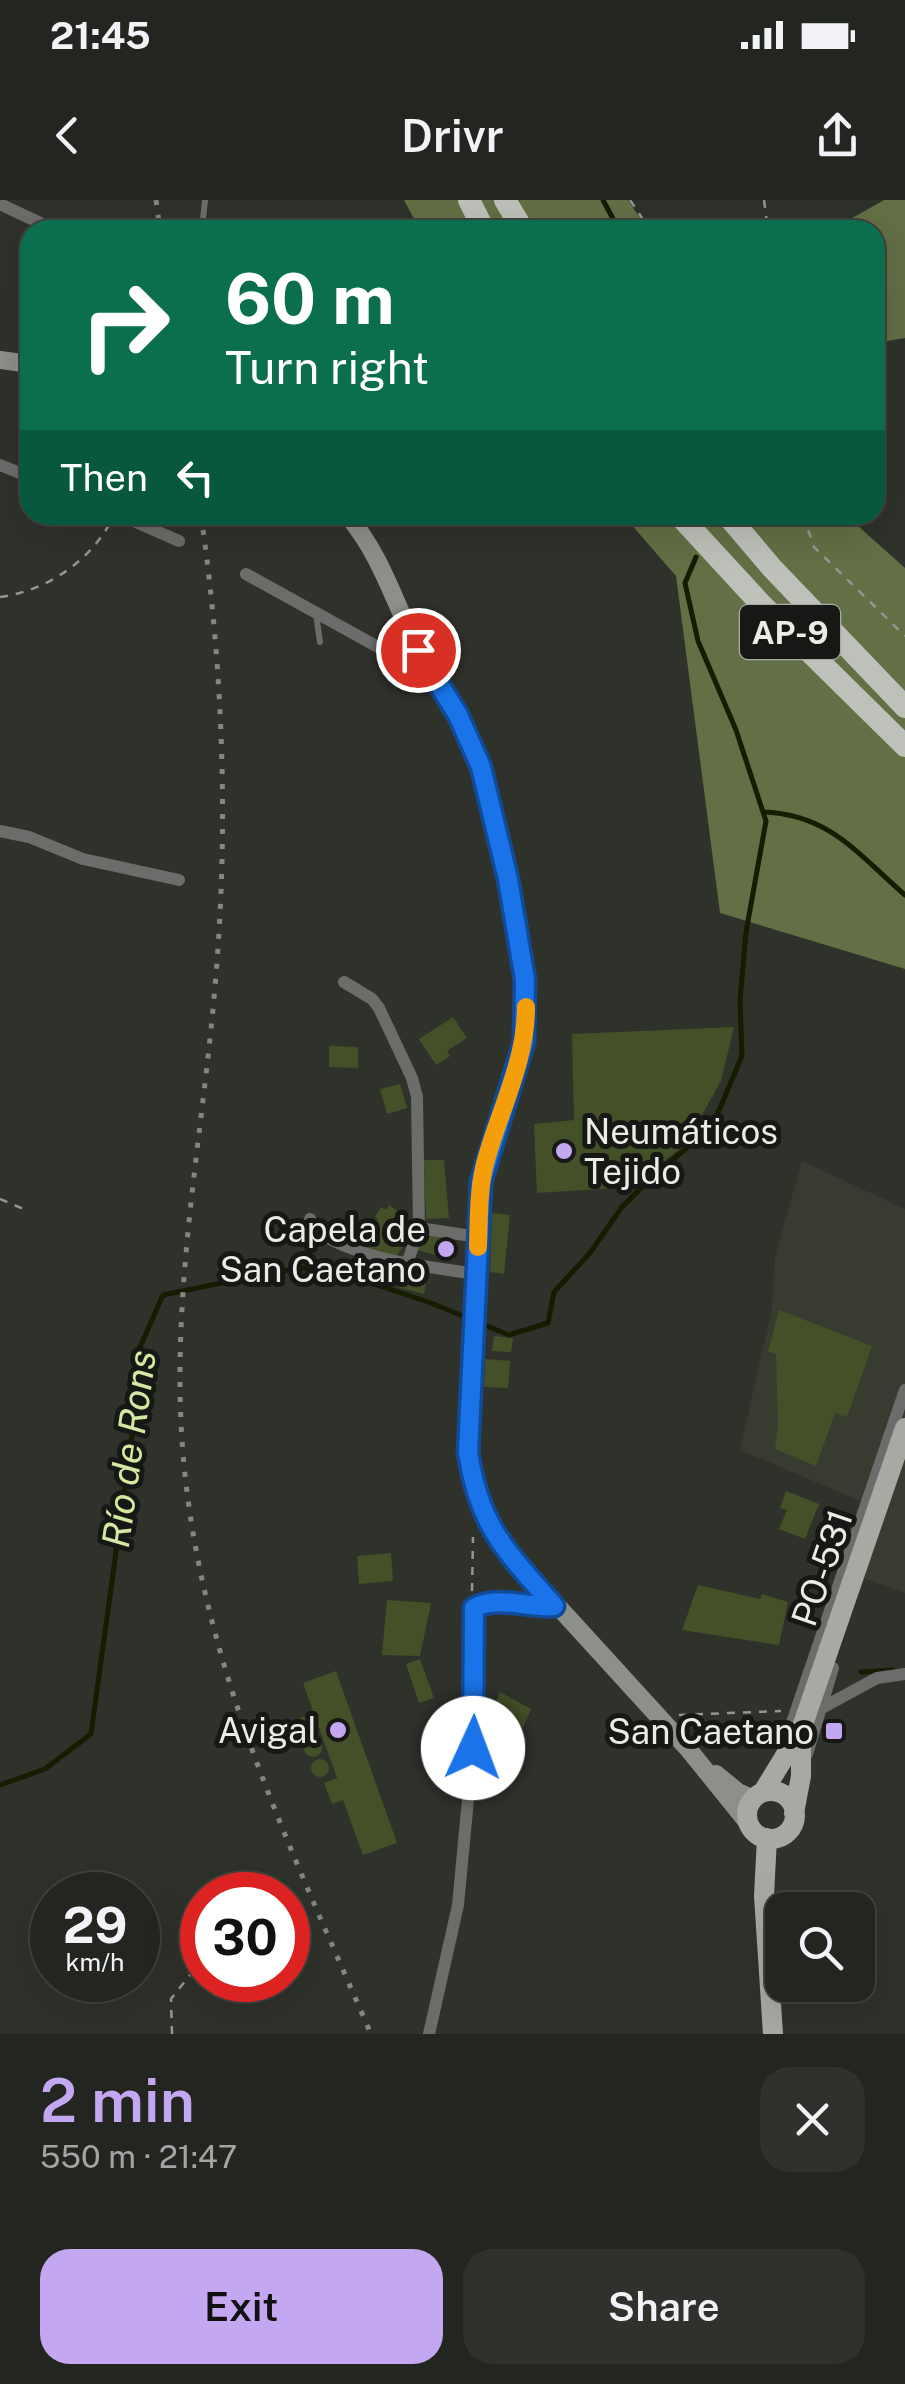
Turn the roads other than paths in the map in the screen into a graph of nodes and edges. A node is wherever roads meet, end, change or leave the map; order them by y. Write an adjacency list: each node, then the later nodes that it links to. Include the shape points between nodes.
1 (0, 204): 2 (street)
2 (34, 220)
3 (141, 525): 7 (street)
4 (356, 525): 11 (main road, via 380,562)
5 (688, 525): 13 (highway, AP-9)
6 (735, 525): 12 (highway, AP-9)
7 (179, 541)
8 (246, 574): 9 (street)
9 (316, 612): 10 (lane); 11 (street)
10 (320, 642)
11 (428, 670): 19 (main road, via 481,767 525,980 524,1042 484,1165)
12 (905, 707)
13 (905, 746)
14 (0, 832): 15 (street)
15 (179, 880)
16 (344, 982): 18 (street, via 379,1008 412,1078 420,1109)
17 (310, 1220): 20 (street, via 309,1227 336,1244)
18 (419, 1228): 19 (street); 20 (street)
19 (478, 1238): 21 (main road)
20 (407, 1264): 21 (street)
21 (477, 1274): 25 (main road, via 468,1435 474,1486 491,1531)
22 (905, 1390): 28 (street, PO-531)
23 (905, 1428): 28 (main road, PO-531)
24 (905, 1448): 27 (street, PO-531)
25 (554, 1606): 29 (main road); 35 (street, via 485,1602 474,1608 473,1748 458,1905)
26 (905, 1674): 27 (street, via 878,1678)
27 (820, 1709): 30 (street, PO-531)
28 (799, 1720): 30 (main road); 31 (main road)
29 (695, 1757): 31 (main road, via 738,1792); 33 (main road)
30 (801, 1776): 32 (main road, PO-531)
31 (758, 1795): 32 (main road, via 784,1795); 33 (main road, via 748,1808)
32 (794, 1813): 34 (main road, via 788,1831)
33 (748, 1823): 34 (main road)
34 (767, 1838): 36 (main road)
35 (429, 2034)
36 (774, 2034)

